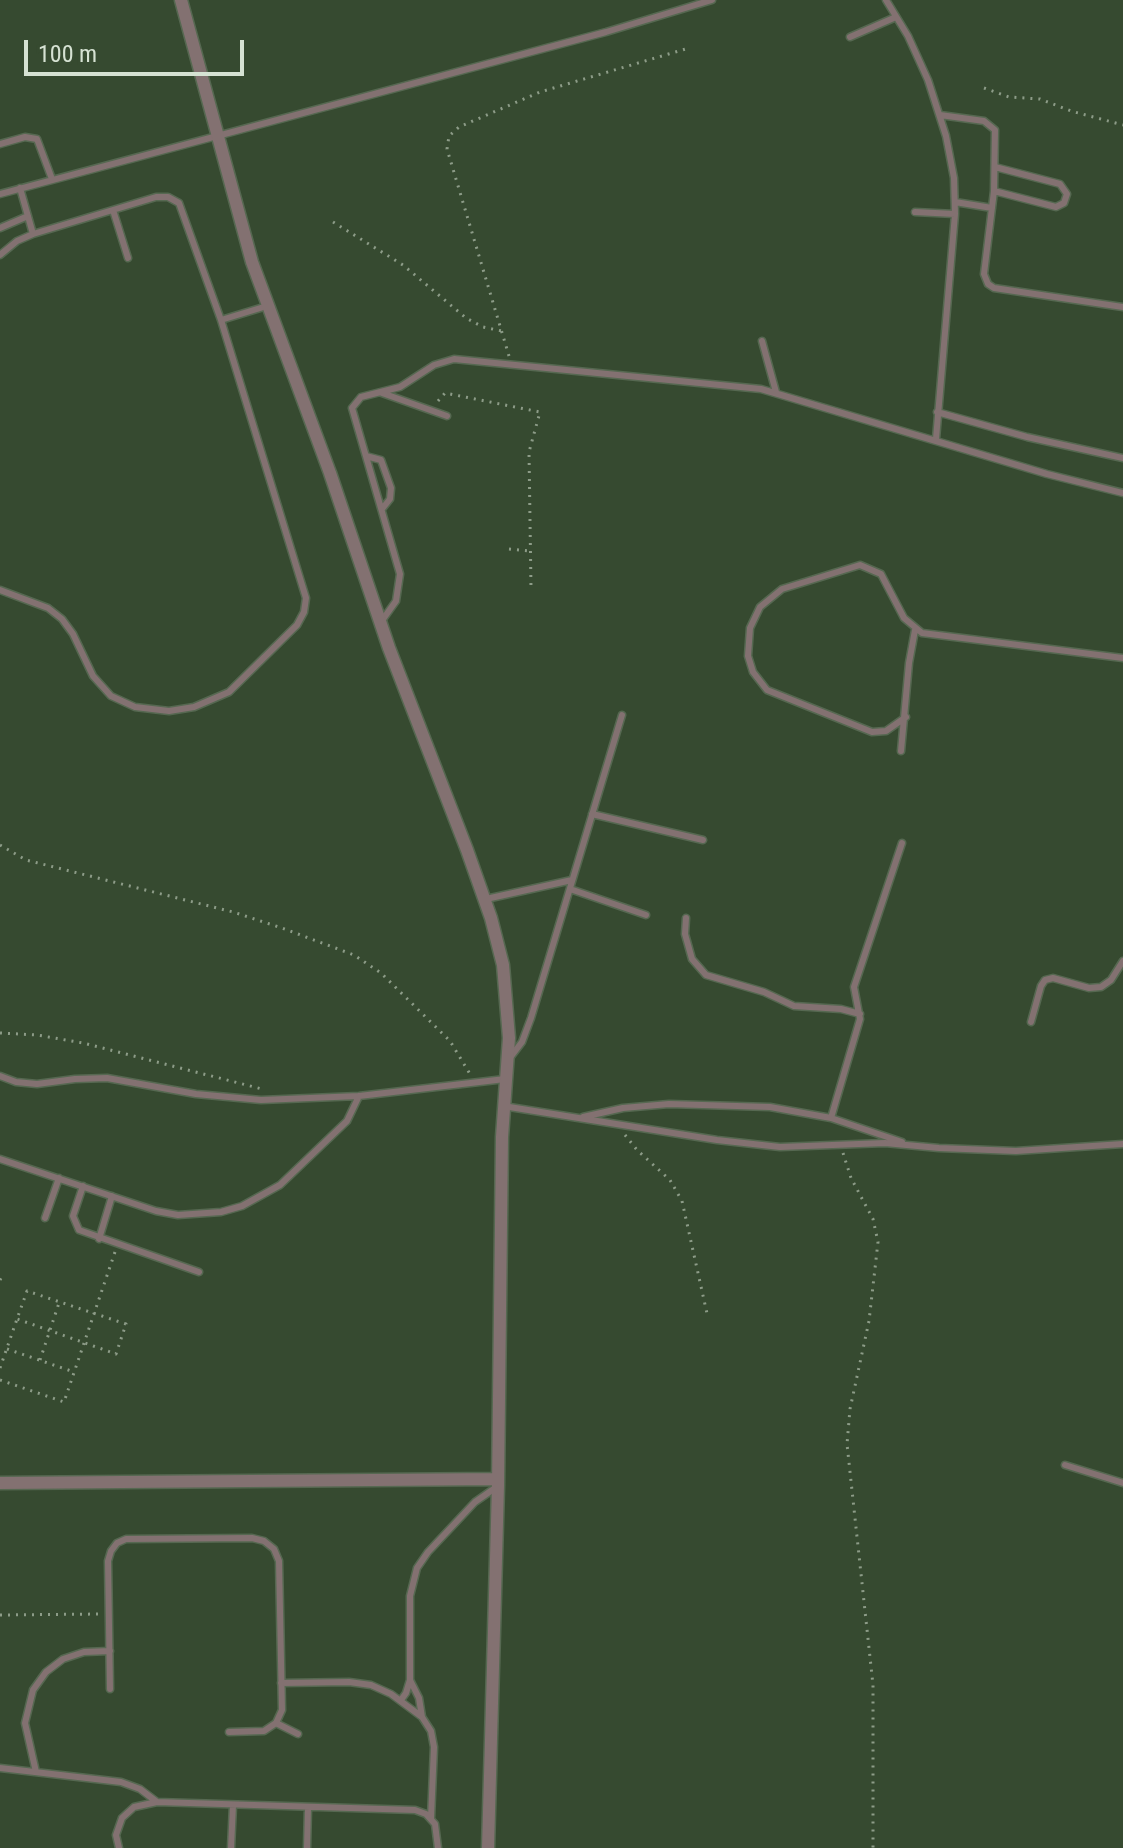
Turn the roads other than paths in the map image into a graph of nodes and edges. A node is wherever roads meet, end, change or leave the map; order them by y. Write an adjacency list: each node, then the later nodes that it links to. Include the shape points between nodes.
1 (181, 0): 7 (street)
2 (712, 0): 7 (lane)
3 (886, 0): 4 (lane)
4 (896, 17): 5 (lane); 6 (lane, via 919,58)
5 (850, 37)
6 (940, 115): 9 (lane, via 991,124 996,133); 14 (lane)
7 (216, 134): 10 (lane); 24 (street)
8 (0, 144): 10 (lane, via 37,139)
9 (995, 167): 12 (lane); 12 (lane, via 1060,184 1067,194 1056,207)
10 (52, 179): 11 (lane)
11 (20, 188): 13 (lane); 19 (lane)
12 (994, 191): 15 (lane)
13 (0, 194)
14 (955, 202): 15 (lane); 18 (lane)
15 (992, 208): 25 (lane, via 984,274 988,284)
16 (113, 210): 21 (lane); 23 (lane); 26 (lane, via 162,196 179,203)
17 (915, 212): 18 (lane)
18 (955, 214): 30 (lane)
19 (28, 216): 20 (lane); 21 (lane)
20 (0, 228)
21 (33, 234): 22 (lane)
22 (0, 255)
23 (128, 258)
24 (267, 306): 26 (lane); 38 (street)
25 (1123, 307)
26 (221, 320): 37 (lane, via 305,592 297,625 218,698 182,710 148,710 122,702 101,687 56,613)
27 (762, 341): 29 (lane)
28 (382, 392): 29 (lane, via 454,359); 31 (lane); 33 (lane, via 361,397 352,408)
29 (776, 392): 32 (lane)
30 (937, 412): 32 (lane); 34 (lane)
31 (447, 416)
32 (936, 439): 35 (lane)
33 (366, 456): 36 (lane); 36 (lane, via 381,460 391,488)
34 (1123, 458)
35 (1123, 493)
36 (382, 509): 38 (lane, via 400,574 396,601)
37 (0, 590)
38 (381, 622): 49 (street)
39 (915, 630): 40 (lane); 42 (lane); 42 (lane, via 881,574 853,565 773,594 754,617 748,639 750,664 767,690 872,732 893,728)
40 (1123, 658)
41 (622, 715): 44 (lane)
42 (906, 717): 43 (lane)
43 (901, 751)
44 (592, 814): 45 (lane); 47 (lane)
45 (703, 840)
46 (902, 843): 53 (lane, via 854,987)
47 (572, 880): 48 (lane); 49 (lane)
48 (570, 889): 50 (lane); 55 (lane, via 527,1030)
49 (484, 900): 55 (street, via 506,988)
50 (646, 915)
51 (686, 918): 53 (lane, via 692,959 706,975 794,1006)
52 (1123, 961): 54 (lane, via 1101,987 1045,980)
53 (860, 1014): 61 (lane)
54 (1031, 1022)
55 (506, 1062): 57 (street)
56 (0, 1076): 58 (lane, via 37,1084 107,1078 228,1098)
57 (505, 1079): 58 (lane); 59 (street)
58 (359, 1096): 67 (lane, via 347,1121 280,1185 242,1206 178,1215)
59 (503, 1106): 60 (lane); 73 (street)
60 (578, 1118): 61 (lane, via 623,1108 685,1104 770,1107); 62 (lane, via 748,1144)
61 (831, 1118): 62 (lane)
62 (909, 1144): 63 (lane, via 1016,1151)
63 (1123, 1144)
64 (0, 1159): 65 (lane)
65 (59, 1178): 66 (lane); 68 (lane)
66 (83, 1186): 67 (lane); 69 (lane, via 73,1222)
67 (112, 1196): 69 (lane)
68 (45, 1218)
69 (99, 1239): 70 (lane)
70 (199, 1272)
71 (1065, 1465): 74 (lane)
72 (0, 1483): 73 (street)
73 (498, 1483): 76 (lane, via 417,1568 410,1596); 94 (street)
74 (1123, 1483)
75 (110, 1651): 77 (lane, via 109,1556 114,1547 122,1541 252,1538 274,1549 279,1561); 78 (lane); 85 (lane, via 63,1659 33,1690 25,1723)
76 (410, 1680): 79 (lane); 80 (lane)
77 (281, 1683): 79 (lane, via 360,1683); 81 (lane, via 282,1710)
78 (110, 1689)
79 (401, 1700): 80 (lane)
80 (422, 1717): 89 (lane, via 434,1747)
81 (276, 1723): 82 (lane, via 264,1731); 83 (lane)
82 (229, 1732)
83 (298, 1734)
84 (0, 1768): 85 (lane)
85 (36, 1772): 86 (lane, via 121,1782)
86 (157, 1802): 87 (lane); 90 (lane, via 134,1807 122,1818 116,1835)
87 (233, 1805): 88 (lane); 91 (lane)
88 (308, 1807): 89 (lane, via 409,1809); 92 (lane)
89 (431, 1818): 93 (lane)
90 (119, 1848)
91 (231, 1848)
92 (307, 1848)
93 (438, 1848)
94 (488, 1848)

